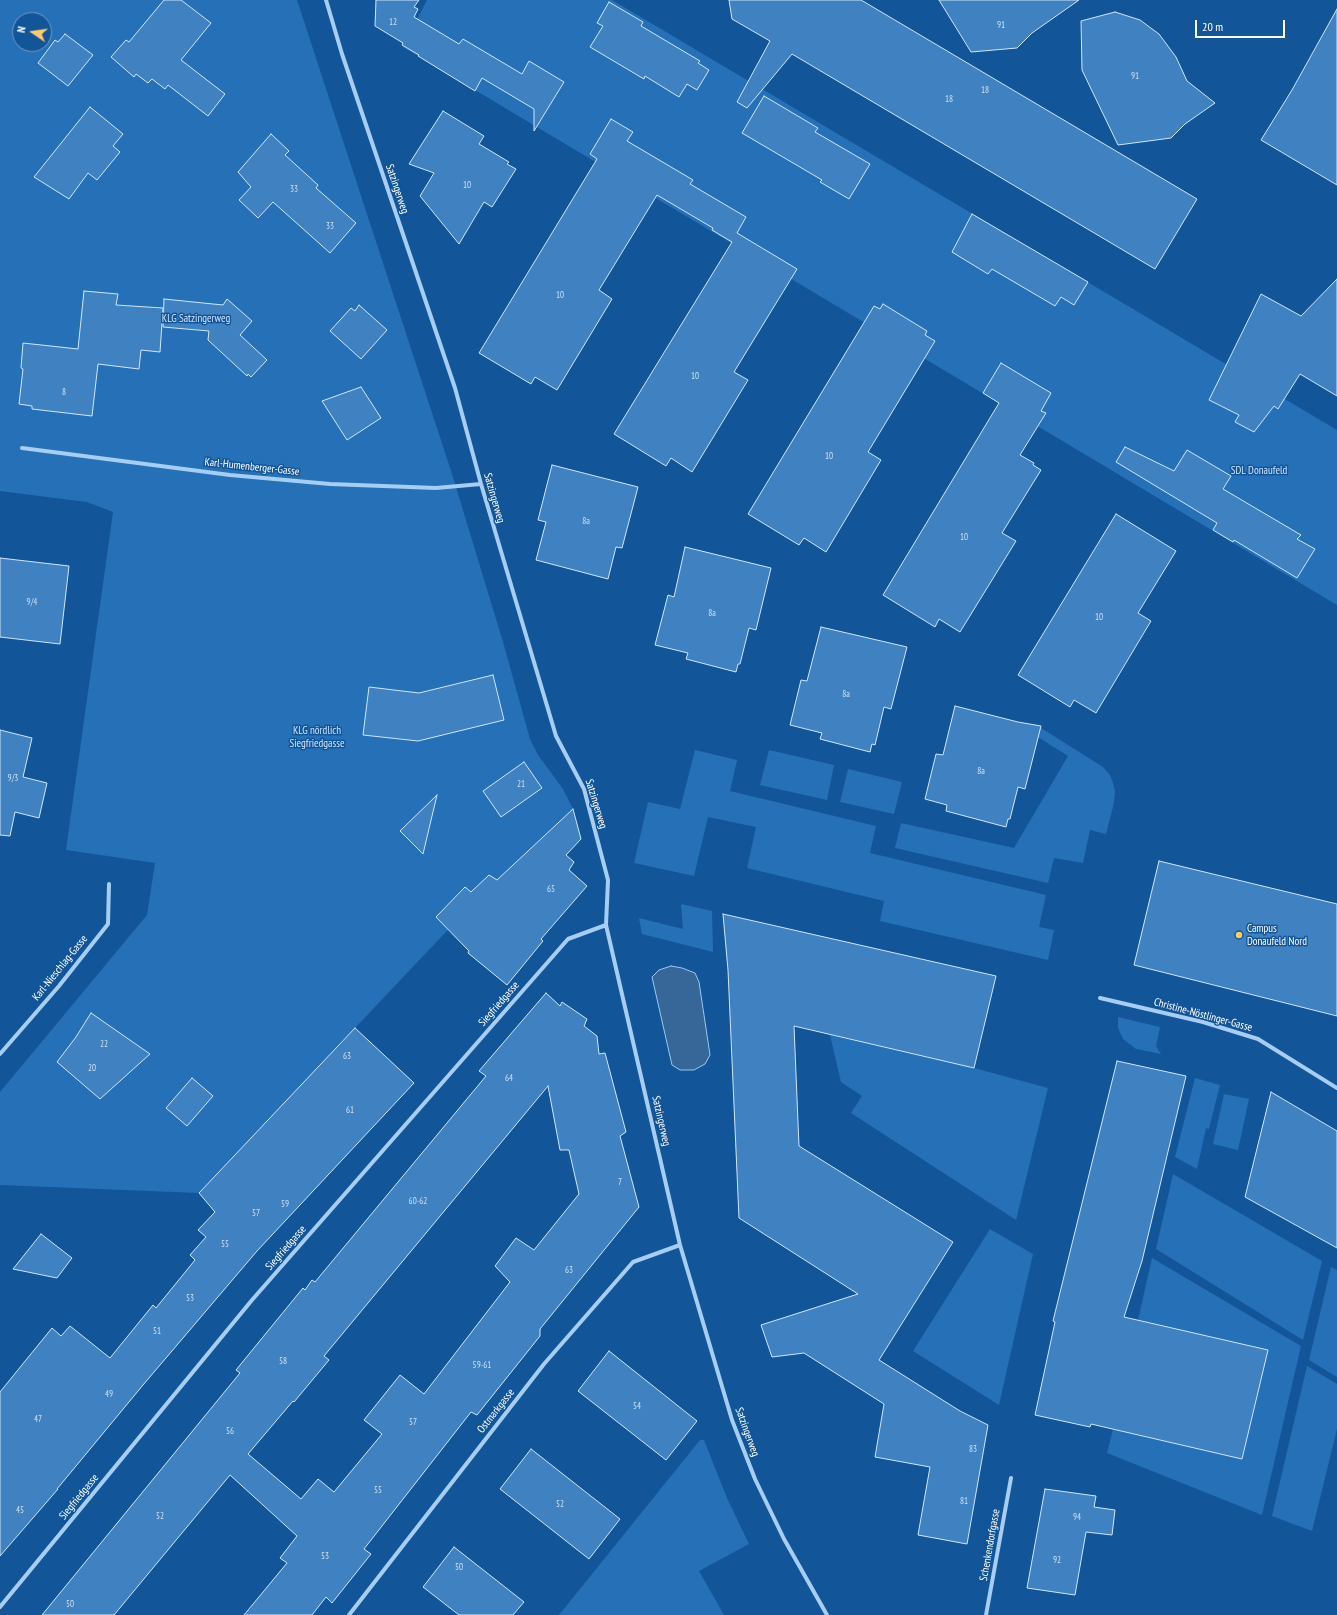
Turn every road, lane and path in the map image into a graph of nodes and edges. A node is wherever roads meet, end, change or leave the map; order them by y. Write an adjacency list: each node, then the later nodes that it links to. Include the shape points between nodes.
1 (326, 0): 3 (street, Satzingerweg, via 455,388)
2 (22, 448): 3 (street, Karl-Humenberger-Gasse, via 230,475 330,484 436,488)
3 (481, 484): 5 (street, Satzingerweg, via 556,736 584,789 608,880)
4 (109, 884): 7 (street, Karl-Nieschlag-Gasse, via 108,924)
5 (606, 925): 9 (street, Satzingerweg); 11 (street, Siegfriedgasse, via 568,939 252,1300)
6 (1100, 998): 8 (street, Christine-Nöstlinger-Gasse, via 1203,1022 1258,1039)
7 (0, 1054)
8 (1337, 1088)
9 (680, 1245): 12 (street, Ostmarkgasse, via 633,1262 544,1364); 13 (street, Satzingerweg, via 732,1420 755,1479 784,1539)
10 (1011, 1478): 14 (street, Schenkendorfgasse)
11 (0, 1608)
12 (349, 1615)
13 (827, 1615)
14 (986, 1615)

